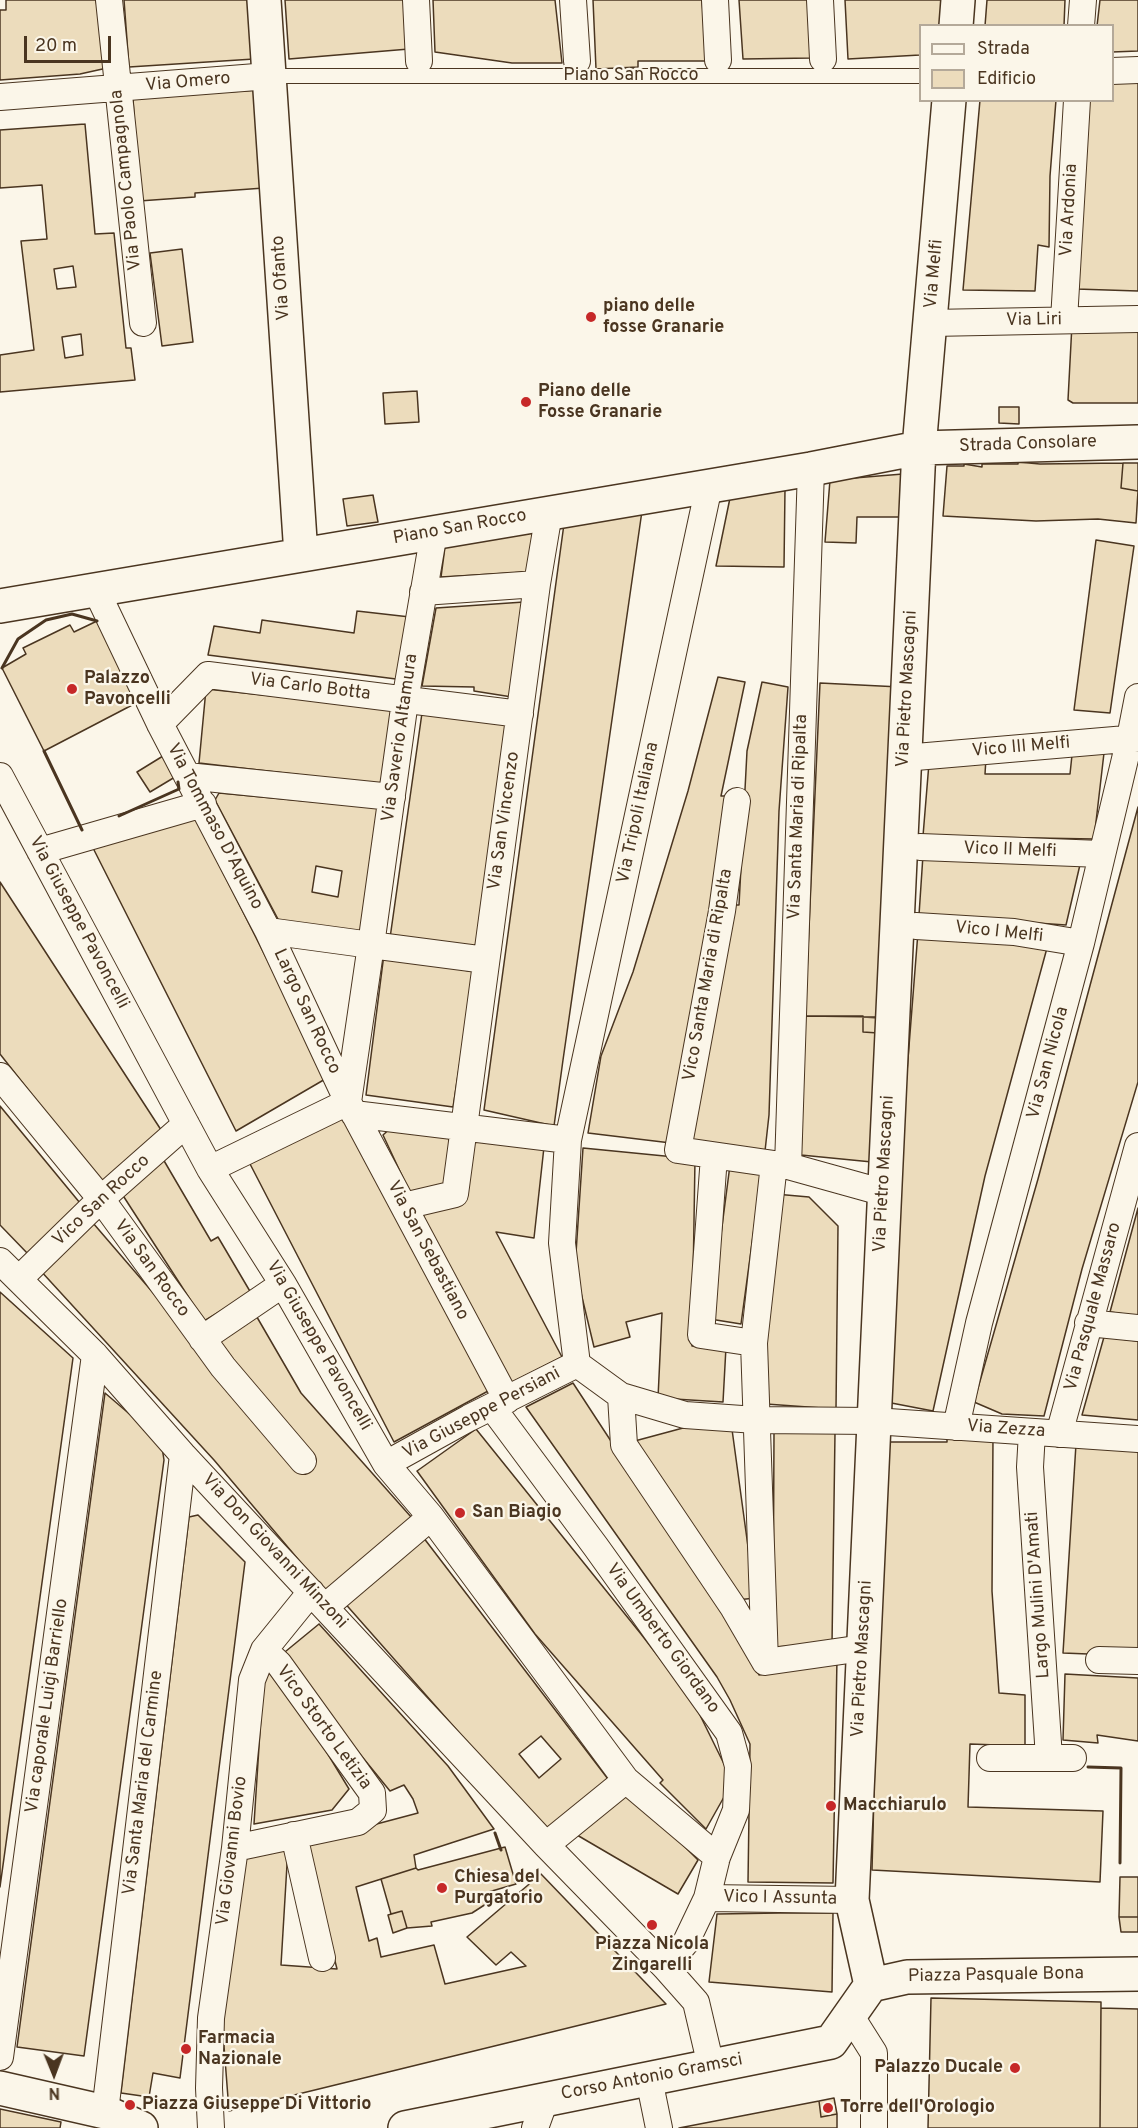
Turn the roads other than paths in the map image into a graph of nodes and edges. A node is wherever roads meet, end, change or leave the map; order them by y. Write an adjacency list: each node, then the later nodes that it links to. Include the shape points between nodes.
1 (109, 0): 19 (street, Via Paolo Campagnola)
2 (264, 0): 17 (street, Via Ofanto)
3 (416, 0): 13 (street)
4 (573, 0): 14 (street)
5 (715, 0): 12 (street)
6 (820, 0): 11 (street)
7 (958, 0): 9 (street)
8 (1083, 0): 10 (street)
9 (956, 24)
10 (1081, 24)
11 (824, 59)
12 (718, 60)
13 (419, 61)
14 (577, 61)
15 (1138, 70): 16 (street)
16 (1114, 71)
17 (269, 76): 18 (lane, Piano San Rocco); 19 (street, Via Omero); 33 (street, Via Ofanto)
18 (919, 76)
19 (117, 89): 20 (street, Via Omero); 25 (street, Via Paolo Campagnola)
20 (0, 97)
21 (949, 102): 26 (street, Via Melfi)
22 (1077, 102): 24 (street, Via Ardonia)
23 (1138, 319): 24 (street, Via Liri)
24 (1064, 320): 26 (street, Via Liri)
25 (143, 323)
26 (931, 323): 28 (street, Via Melfi)
27 (1138, 442): 28 (street, Strada Consolare)
28 (919, 448): 29 (street, Piano San Rocco); 44 (street, Via Pietro Mascagni)
29 (811, 469): 30 (street, Piano San Rocco); 65 (street, Via Santa Maria di Ripalta)
30 (709, 486): 31 (street, Piano San Rocco); 62 (street, Via Tripoli Italiana)
31 (549, 513): 32 (street, Piano San Rocco); 34 (street, Via San Vincenzo)
32 (434, 532): 33 (street, Piano San Rocco); 36 (street, Via Saverio Altamura)
33 (301, 555): 35 (street, Piano San Rocco)
34 (537, 584): 36 (street); 41 (street, Via San Vincenzo)
35 (96, 590): 37 (street, Piano San Rocco); 42 (street, Via Tommaso D'Aquino)
36 (423, 592): 40 (street, Via Saverio Altamura)
37 (0, 606)
38 (208, 675): 40 (street, Via Carlo Botta); 42 (street, Via Tommaso D'Aquino)
39 (1138, 697): 43 (street, Via San Nicola)
40 (405, 700): 41 (street, Via Carlo Botta); 47 (street, Via Saverio Altamura)
41 (520, 714): 57 (street, Via San Vincenzo)
42 (160, 724): 46 (street, Via Tommaso D'Aquino)
43 (1134, 738): 44 (street, Vico III Melfi); 52 (street, Via San Nicola)
44 (904, 758): 67 (street, Via Pietro Mascagni)
45 (0, 776): 51 (street, Via Giuseppe Pavoncelli)
46 (187, 776): 47 (street); 49 (street, Via Tommaso D'Aquino)
47 (392, 797): 56 (street, Via Saverio Altamura)
48 (737, 801): 64 (street, Vico Santa Maria di Ripalta, via 722,911 678,1149)
49 (203, 804): 51 (street); 54 (street, Via Tommaso D'Aquino)
50 (920, 847): 52 (street, Vico II Melfi)
51 (40, 851): 60 (street, Via Giuseppe Pavoncelli)
52 (1101, 854): 55 (street, Via San Nicola)
53 (916, 926): 55 (street, Vico I Melfi, via 1014,932)
54 (268, 931): 56 (street, Largo San Rocco); 59 (street, Largo San Rocco)
55 (1081, 943): 83 (street, Via San Nicola, via 979,1323)
56 (371, 945): 57 (street); 59 (street, Largo San Rocco)
57 (486, 960): 61 (street, Via San Vincenzo)
58 (0, 1076): 68 (street, Via San Rocco)
59 (351, 1108): 61 (street); 66 (street); 69 (street, Via San Sebastiano)
60 (186, 1124): 66 (street, Via Giuseppe Pavoncelli); 68 (street, Vico San Rocco)
61 (464, 1129): 62 (street); 69 (street, Via San Vincenzo, via 455,1194)
62 (568, 1140): 78 (street, Via Tripoli Italiana, via 562,1243)
63 (1138, 1146): 73 (street, Via Pasquale Massaro)
64 (714, 1156): 65 (street); 76 (street, via 700,1335)
65 (781, 1165): 67 (street); 76 (street, Via Santa Maria di Ripalta)
66 (210, 1169): 72 (street, Via Giuseppe Pavoncelli)
67 (885, 1193): 82 (street, Via Pietro Mascagni)
68 (101, 1199): 71 (street, Vico San Rocco); 75 (street, Via San Rocco)
69 (404, 1206): 80 (street, Via San Sebastiano)
70 (0, 1260): 71 (street, Via Don Giovanni Minzoni)
71 (19, 1279): 77 (street, Via Don Giovanni Minzoni)
72 (283, 1284): 75 (street); 89 (street, Via Giuseppe Pavoncelli)
73 (1088, 1323): 74 (street); 85 (street, Via Pasquale Massaro)
74 (1138, 1328)
75 (202, 1339): 88 (street, Via San Rocco)
76 (754, 1343): 81 (street, Via Santa Maria di Ripalta)
77 (95, 1354): 87 (street, Via Don Giovanni Minzoni); 110 (street, Via caporale Luigi Barriello)
78 (577, 1364): 79 (street); 80 (street, Via Giuseppe Persiani)
79 (621, 1396): 81 (street, Via Zezza, via 685,1414); 96 (street, via 624,1445 733,1607)
80 (499, 1403): 89 (street, Via Giuseppe Persiani); 102 (street, Via Umberto Giordano, via 729,1733 738,1766 736,1810)
81 (756, 1420): 82 (street, Via Zezza); 96 (street, Via Santa Maria di Ripalta)
82 (874, 1421): 83 (street, Via Zezza); 92 (street, Via Pietro Mascagni)
83 (956, 1427): 84 (street, Via Zezza)
84 (1032, 1432): 85 (street, Via Zezza); 97 (street, Largo Mulini D'Amati, via 1030,1467 1061,1758)
85 (1059, 1434): 86 (street, Via Zezza)
86 (1138, 1439)
87 (183, 1455): 91 (street, Via Don Giovanni Minzoni); 114 (street, Via Santa Maria del Carmine)
88 (303, 1461)
89 (386, 1464): 90 (street, Via Giuseppe Pavoncelli)
90 (431, 1517): 91 (street, Via Giovanni Bovio); 98 (street, Via Giuseppe Pavoncelli)
91 (318, 1599): 93 (street, Via Giovanni Bovio); 100 (street, Via Don Giovanni Minzoni)
92 (863, 1648): 96 (street); 104 (street, Via Pietro Mascagni)
93 (264, 1650): 99 (street, Vico Storto Letizia, via 372,1793 373,1810 358,1822); 101 (street, Via Giovanni Bovio, via 252,1680)
94 (1099, 1660): 95 (street)
95 (1138, 1661)
96 (765, 1662)
97 (990, 1758)
98 (626, 1780): 100 (street); 102 (street, Via Giuseppe Pavoncelli)
99 (294, 1835): 101 (street, Vico Storto Letizia); 105 (street)
100 (546, 1845): 106 (street)
101 (235, 1848): 117 (street, Via Giovanni Bovio, via 211,2018)
102 (717, 1857): 103 (street, Via Umberto Giordano)
103 (707, 1898): 104 (street, Vico I Assunta); 106 (street, via 686,1942)
104 (852, 1900): 108 (street)
105 (322, 1958)
106 (665, 1966): 111 (street, via 696,2002)
107 (1138, 1974): 108 (street, Piazza Pasquale Bona, via 907,1977)
108 (871, 1985): 109 (street, Corso Antonio Gramsci)
109 (850, 2015): 111 (street, Corso Antonio Gramsci, via 831,2042); 120 (street, via 874,2053)
110 (0, 2057)
111 (711, 2066): 112 (street, Corso Antonio Gramsci)
112 (649, 2079): 115 (street, Corso Antonio Gramsci); 119 (street)
113 (0, 2088): 114 (street)
114 (105, 2112): 116 (street)
115 (540, 2114): 118 (street, Corso Antonio Gramsci)
116 (141, 2128)
117 (211, 2128)
118 (405, 2128)
119 (659, 2128)
120 (874, 2128)

